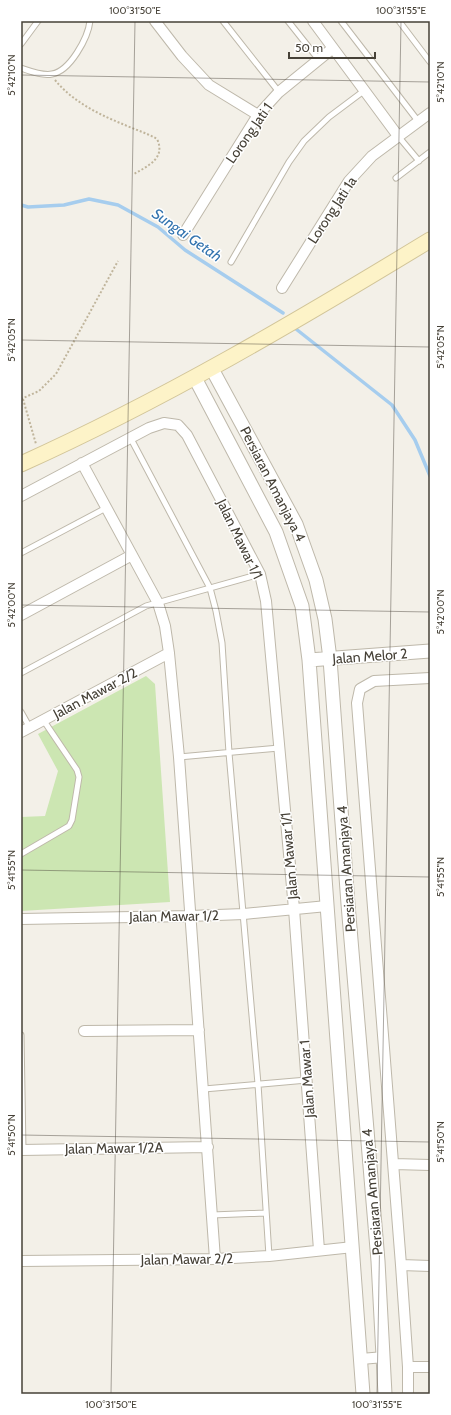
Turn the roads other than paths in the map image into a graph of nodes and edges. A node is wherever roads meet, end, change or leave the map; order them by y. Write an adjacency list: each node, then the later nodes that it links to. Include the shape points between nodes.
1 (38, 21): 9 (lane)
2 (90, 21): 13 (lane, via 86,39 77,54 58,72 50,75)
3 (155, 21): 17 (street, via 209,85)
4 (223, 21): 15 (lane)
5 (288, 21): 11 (lane)
6 (313, 21): 10 (street)
7 (341, 21): 18 (lane)
8 (399, 21): 12 (lane)
9 (21, 44)
10 (333, 48): 11 (street, Lorong Jati 1); 14 (street)
11 (319, 60): 15 (street, Lorong Jati 1)
12 (430, 62)
13 (21, 68)
14 (364, 90): 19 (street); 25 (lane, via 329,117 304,141)
15 (279, 92): 17 (street, Lorong Jati 1)
16 (430, 113): 18 (street, Lorong Jati 1a)
17 (258, 115): 23 (street, Lorong Jati 1)
18 (418, 121): 19 (street, Lorong Jati 1a)
19 (398, 136): 21 (lane); 26 (street, Lorong Jati 1a, via 372,156 349,181)
20 (430, 152): 21 (lane)
21 (418, 161): 22 (lane)
22 (396, 178)
23 (183, 235)
24 (430, 240): 27 (main road)
25 (231, 262)
26 (282, 288)
27 (212, 369): 28 (main road); 42 (street, Persiaran Amanjaya 4, via 296,524 316,580)
28 (195, 378): 31 (main road); 43 (street, Persiaran Amanjaya 4, via 276,532 302,606)
29 (130, 438): 30 (street, Jalan Mawar 1/1); 36 (street, Jalan Mawar 1/1, via 164,423 178,425 187,435); 37 (lane)
30 (82, 463): 32 (street, Jalan Mawar 1/1); 33 (street)
31 (21, 464)
32 (21, 496)
33 (106, 508): 34 (lane); 35 (street)
34 (21, 553)
35 (132, 555): 38 (street); 39 (street)
36 (260, 574): 37 (lane); 49 (street, Jalan Mawar 1/1, via 266,602)
37 (210, 588): 38 (lane); 50 (lane, via 222,642)
38 (158, 603): 41 (street); 44 (lane, via 146,606)
39 (21, 615)
40 (430, 651): 42 (street, Jalan Melor 2)
41 (169, 653): 47 (street, Jalan Mawar 2/2); 51 (street)
42 (330, 658): 43 (street, Jalan Melor 2); 77 (street, Persiaran Amanjaya 4)
43 (309, 660): 53 (street, Persiaran Amanjaya 4)
44 (21, 673)
45 (430, 678): 66 (street, via 374,681 360,689 357,703)
46 (21, 712): 48 (lane)
47 (44, 720): 48 (street, Jalan Mawar 2/2); 52 (lane, via 77,770 79,782 70,826)
48 (26, 730)
49 (279, 748): 50 (lane); 54 (street, Jalan Mawar 1/1)
50 (229, 753): 51 (lane); 55 (lane)
51 (179, 757): 56 (street)
52 (21, 854)
53 (327, 906): 54 (street, Jalan Mawar 1/2); 70 (street, Persiaran Amanjaya 4)
54 (294, 909): 55 (street, Jalan Mawar 1/2); 61 (street, Jalan Mawar 1)
55 (244, 914): 56 (street, Jalan Mawar 1/2); 62 (lane)
56 (190, 916): 57 (street, Jalan Mawar 1/2); 58 (street)
57 (21, 919)
58 (199, 1030): 59 (street); 63 (street)
59 (84, 1031)
60 (21, 1035): 65 (lane)
61 (307, 1080): 62 (lane); 71 (street, Jalan Mawar 1)
62 (258, 1084): 63 (lane); 68 (lane)
63 (204, 1089): 64 (street)
64 (208, 1147): 65 (street, Jalan Mawar 1/2A); 69 (street)
65 (22, 1150)
66 (394, 1164): 67 (street); 75 (street)
67 (430, 1165)
68 (265, 1213): 69 (lane); 72 (lane)
69 (212, 1215): 73 (street)
70 (353, 1246): 71 (street, Jalan Mawar 2/2); 78 (street, Persiaran Amanjaya 4)
71 (319, 1250): 72 (street, Jalan Mawar 2/2)
72 (269, 1256): 73 (street, Jalan Mawar 2/2)
73 (215, 1259): 74 (street, Jalan Mawar 2/2)
74 (21, 1261)
75 (401, 1266): 76 (street); 79 (street)
76 (430, 1266)
77 (384, 1357): 78 (street); 82 (street, Persiaran Amanjaya 4)
78 (361, 1359): 81 (street, Persiaran Amanjaya 4)
79 (408, 1367): 80 (street); 83 (street)
80 (430, 1367)
81 (363, 1394)
82 (385, 1394)
83 (408, 1394)

